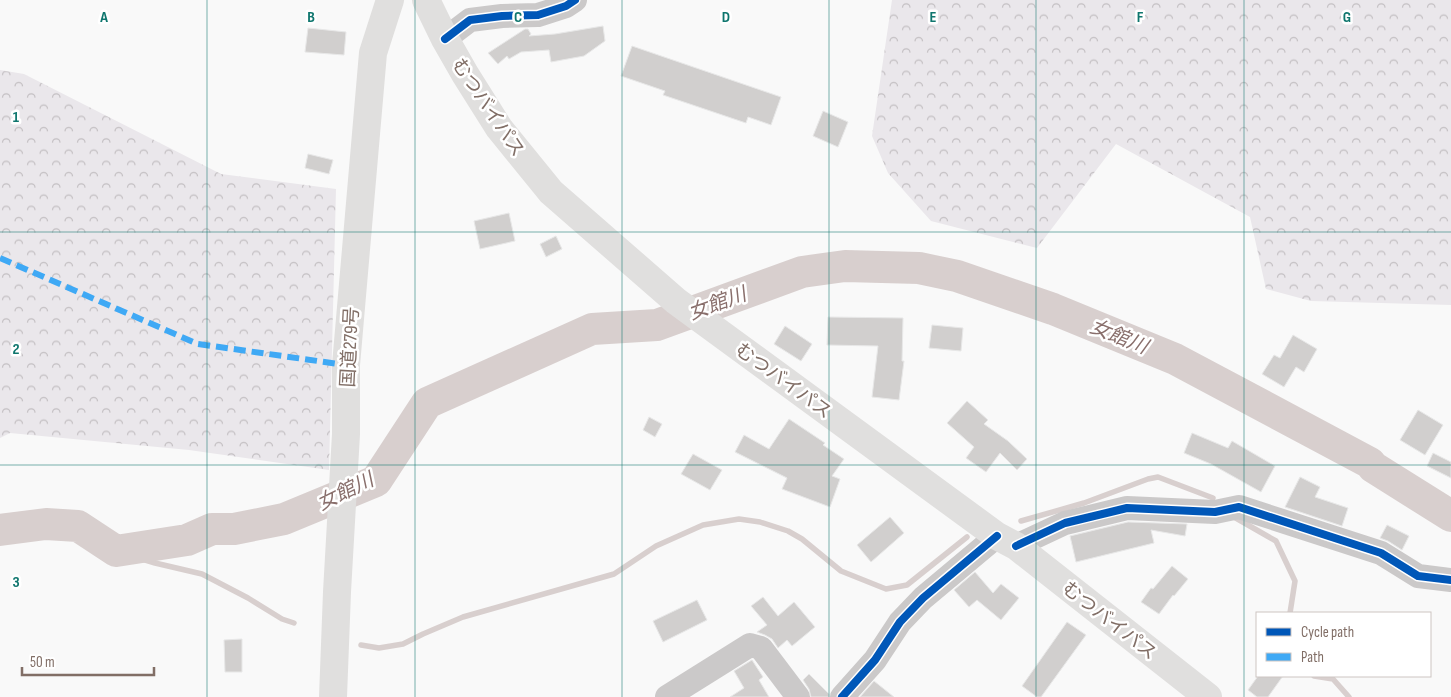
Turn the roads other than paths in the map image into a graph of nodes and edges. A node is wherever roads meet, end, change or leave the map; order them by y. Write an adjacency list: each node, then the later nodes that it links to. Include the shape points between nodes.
1 (390, 0): 7 (highway, 国道279号, via 373,53 346,365 346,434)
2 (426, 0): 4 (highway, むつバイパス)
3 (575, 0): 4 (street, via 538,15 470,20)
4 (445, 39): 5 (highway, むつバイパス, via 500,128 551,192 676,301)
5 (1007, 541): 6 (street, via 1065,522 1127,508 1215,512 1239,507 1381,553 1418,576); 10 (street, via 923,598 900,622 875,660); 11 (highway, むつバイパス)
6 (1451, 580)
7 (333, 697)
8 (667, 697): 9 (street, via 750,645 761,648)
9 (798, 697)
10 (842, 697)
11 (1208, 697)

